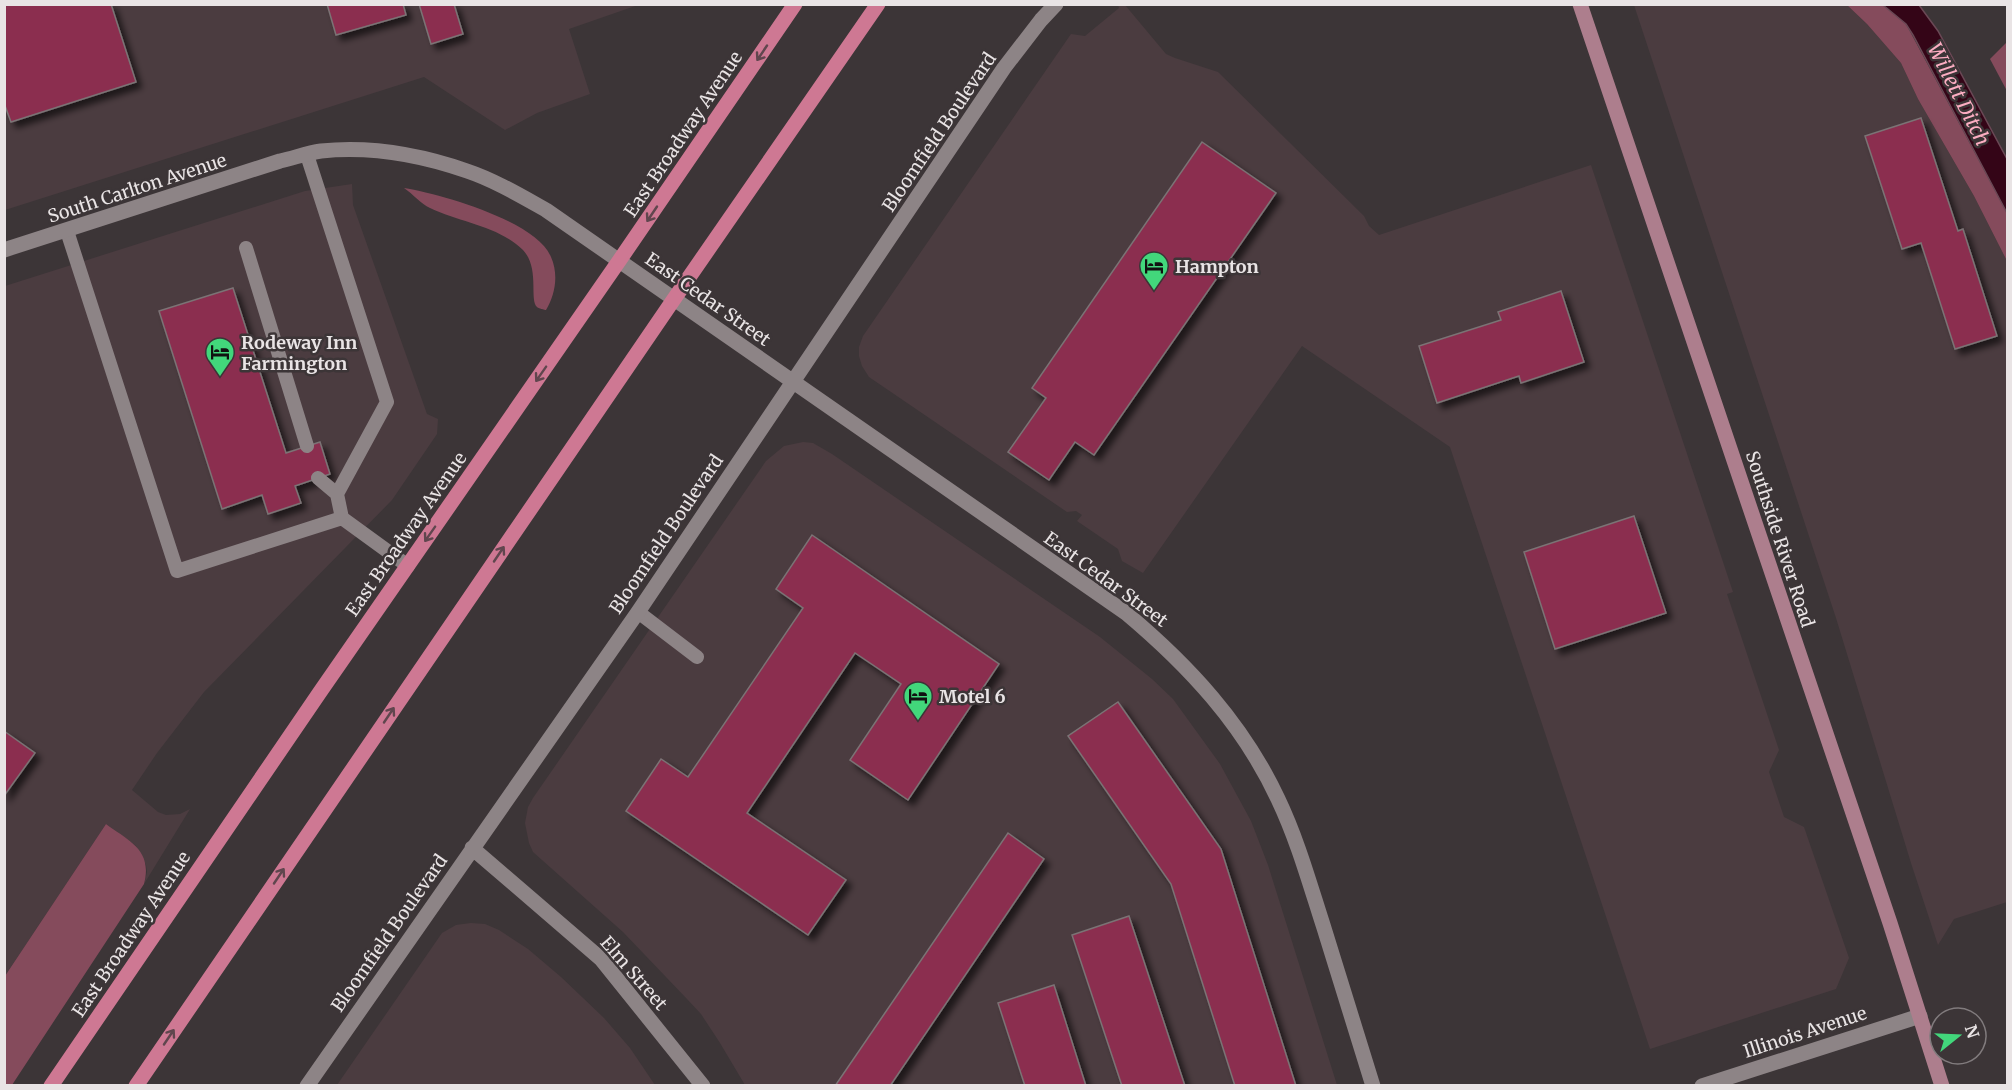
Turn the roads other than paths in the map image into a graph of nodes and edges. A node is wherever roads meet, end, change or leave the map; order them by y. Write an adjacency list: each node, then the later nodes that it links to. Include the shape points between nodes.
1 (795, 4): 9 (main road, East Broadway Avenue, one-way to 9)
2 (878, 4): 10 (main road)
3 (1056, 4): 11 (street, Bloomfield Boulevard, via 1005,69)
4 (1580, 4): 20 (main road, Southside River Road)
5 (307, 155): 6 (street, South Carlton Avenue); 9 (street, East Cedar Street, via 353,149 408,155 468,171 546,210); 14 (lane, via 387,402)
6 (67, 231): 8 (street, South Carlton Avenue); 15 (lane, via 177,571)
7 (246, 248): 12 (lane)
8 (4, 250)
9 (620, 261): 10 (street, East Cedar Street); 16 (main road, East Broadway Avenue, one-way to 16)
10 (674, 299): 11 (street, East Cedar Street); 22 (main road, one-way to 10)
11 (792, 382): 17 (street, Bloomfield Boulevard); 25 (street, East Cedar Street, via 1126,613 1160,641 1219,705 1278,798 1300,852)
12 (307, 446)
13 (318, 478): 14 (lane)
14 (337, 494): 15 (lane)
15 (342, 518): 16 (lane)
16 (408, 566): 21 (main road, East Broadway Avenue)
17 (638, 612): 18 (lane); 19 (street, Bloomfield Boulevard)
18 (698, 657)
19 (472, 848): 23 (street, Bloomfield Boulevard); 24 (street, Elm Street, via 601,959)
20 (1920, 1016): 26 (street, Illinois Avenue); 27 (main road, Southside River Road)
21 (51, 1086)
22 (136, 1086)
23 (307, 1086)
24 (703, 1086)
25 (1373, 1086)
26 (1702, 1086)
27 (1942, 1086)

